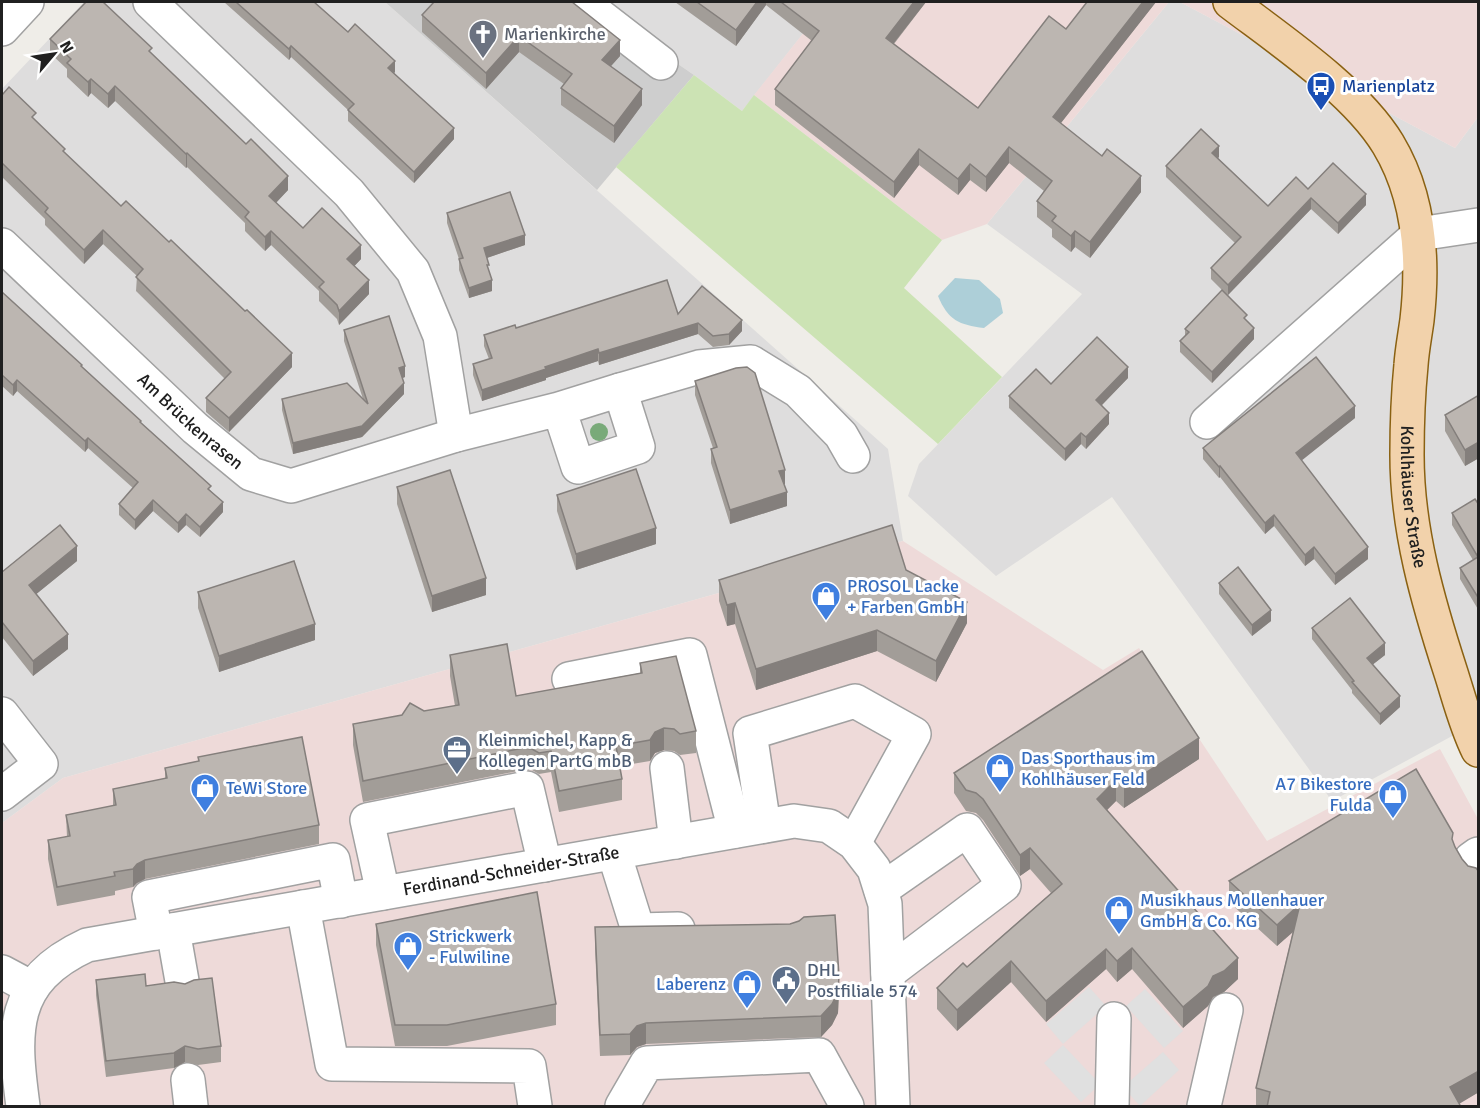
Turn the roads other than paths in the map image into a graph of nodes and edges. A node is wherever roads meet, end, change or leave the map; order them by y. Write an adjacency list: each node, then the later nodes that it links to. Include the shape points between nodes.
1 (27, 2): 5 (street)
2 (150, 2): 13 (street, via 349,193 413,271 440,336)
3 (582, 2): 6 (street)
4 (1230, 2): 8 (main road, Kohlhäuser Straße, via 1316,69 1363,112 1387,142 1404,174)
5 (2, 28)
6 (661, 63)
7 (1479, 225): 8 (street)
8 (1419, 234): 12 (street); 17 (main road, Kohlhäuser Straße, via 1417,318 1409,396 1409,495 1428,598)
9 (2, 245): 13 (street, Am Brückenrasen, via 195,428 251,474 291,486)
10 (620, 390): 11 (street, Am Brückenrasen); 11 (street, via 638,447 578,467); 14 (street, Am Brückenrasen, via 699,367 751,362 798,391 841,435)
11 (559, 409): 13 (street, Am Brückenrasen)
12 (1207, 422)
13 (456, 435)
14 (853, 456)
15 (569, 679): 20 (street, via 690,655)
16 (2, 714): 19 (street, via 41,764)
17 (1479, 750)
18 (667, 768): 21 (street)
19 (2, 794)
20 (749, 829): 21 (street, Ferdinand-Schneider-Straße); 22 (street, Ferdinand-Schneider-Straße, via 794,821 829,826); 22 (street, via 750,733 855,702 914,734)
21 (676, 842): 23 (street, Ferdinand-Schneider-Straße)
22 (854, 843): 27 (street, Ferdinand-Schneider-Straße, via 874,869)
23 (614, 853): 25 (street, Ferdinand-Schneider-Straße); 31 (street, via 638,930)
24 (1479, 854): 26 (street, via 1471,859)
25 (545, 865): 28 (street, Ferdinand-Schneider-Straße); 28 (street, via 527,788 367,820)
26 (1479, 871)
27 (881, 890): 34 (street, Ferdinand-Schneider-Straße); 34 (street, via 967,830 1004,885)
28 (383, 893): 29 (street, Ferdinand-Schneider-Straße)
29 (341, 901): 30 (street, Ferdinand-Schneider-Straße); 32 (street, via 333,860 149,897)
30 (303, 907): 32 (street, Ferdinand-Schneider-Straße); 40 (street, via 332,1064 529,1066)
31 (708, 928)
32 (165, 932): 35 (street); 36 (street, Ferdinand-Schneider-Straße, via 87,945 54,963)
33 (2, 972): 36 (street)
34 (888, 974): 43 (street, Ferdinand-Schneider-Straße)
35 (182, 981)
36 (32, 988): 39 (street, Ferdinand-Schneider-Straße, via 17,1033)
37 (1226, 1010): 45 (street)
38 (1114, 1019): 44 (street)
39 (23, 1107)
40 (535, 1107)
41 (622, 1107): 42 (street, via 647,1063 819,1054)
42 (847, 1107)
43 (893, 1107)
44 (1112, 1107)
45 (1204, 1107)

